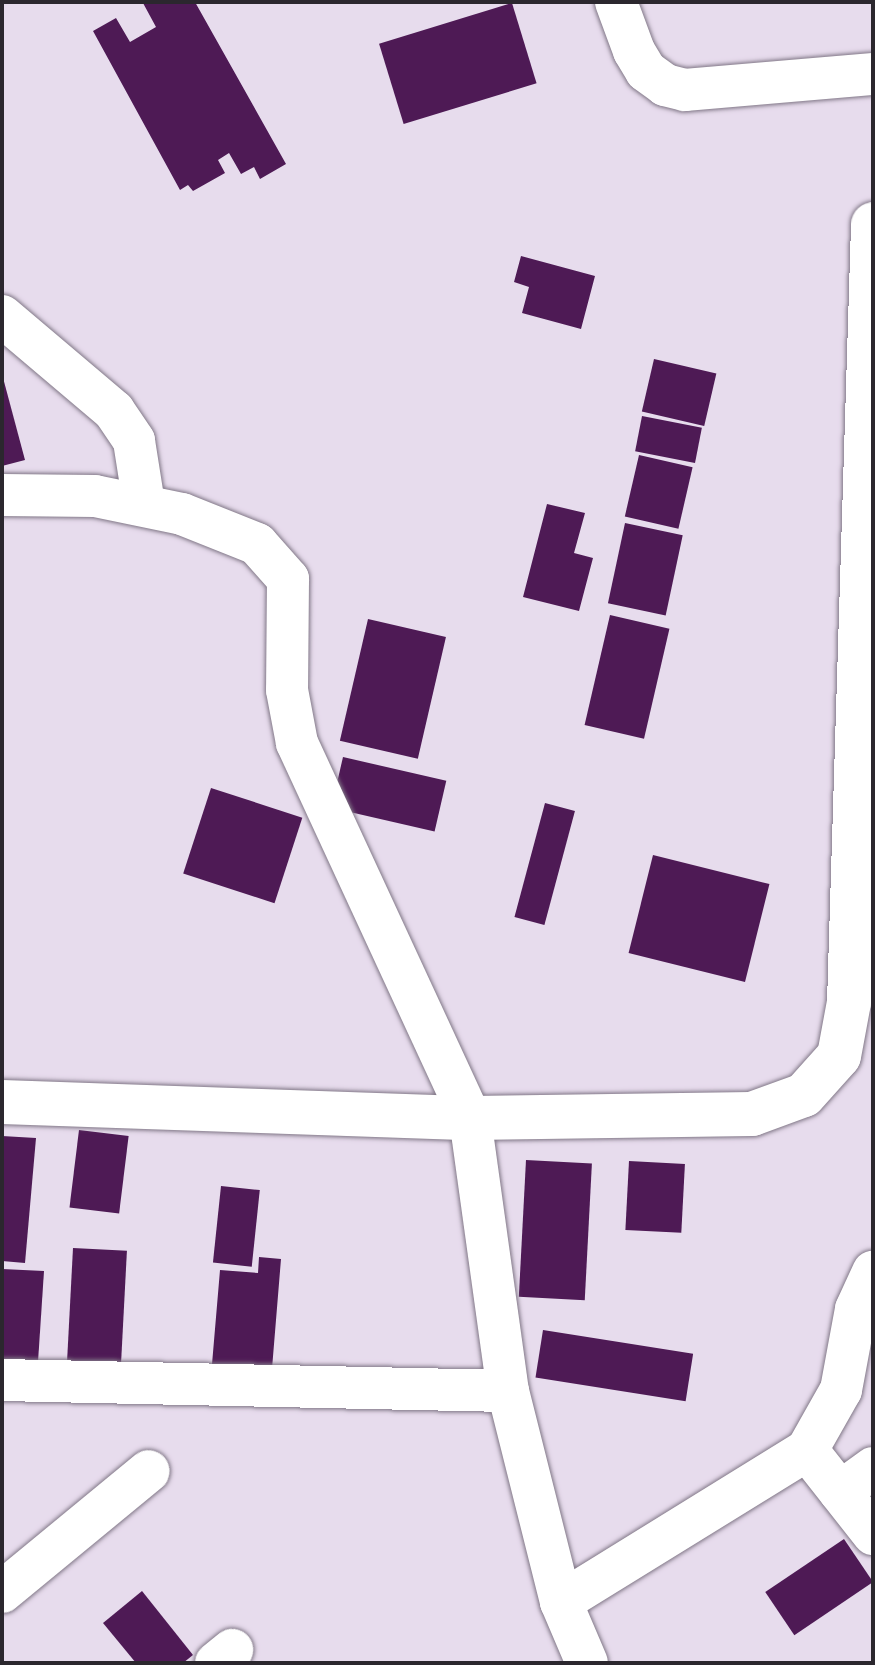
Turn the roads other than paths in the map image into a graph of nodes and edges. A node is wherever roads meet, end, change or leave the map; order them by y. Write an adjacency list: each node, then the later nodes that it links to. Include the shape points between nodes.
1 (616, 2): 2 (street, via 634,51 646,71 665,85 685,90)
2 (873, 74)
3 (873, 224): 7 (street)
4 (2, 316): 6 (street, via 114,411 134,441)
5 (2, 495): 6 (street, via 48,492)
6 (144, 504): 9 (street, via 257,544 288,579 287,690 297,743)
7 (867, 587): 9 (street, via 849,1002 839,1056 804,1095 752,1114)
8 (2, 1102): 9 (street)
9 (470, 1118): 12 (street)
10 (873, 1272): 13 (street, via 856,1309 841,1390)
11 (2, 1380): 12 (street)
12 (508, 1391): 18 (street)
13 (807, 1450): 15 (street); 18 (street)
14 (149, 1471): 17 (street)
15 (857, 1480): 16 (street)
16 (873, 1534)
17 (2, 1592)
18 (561, 1602): 19 (street)
19 (587, 1663)

